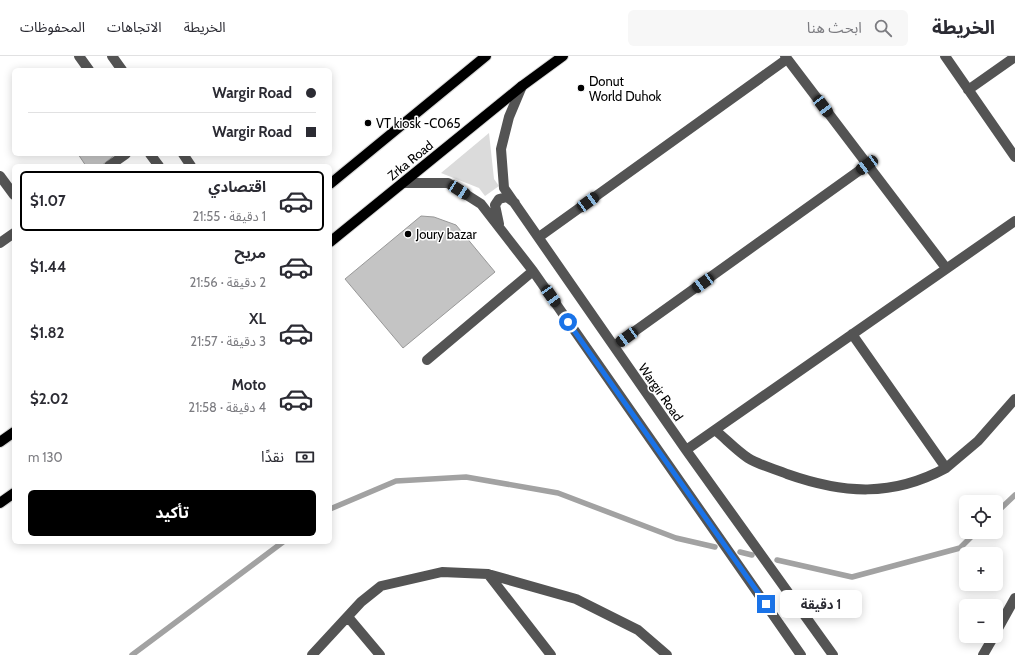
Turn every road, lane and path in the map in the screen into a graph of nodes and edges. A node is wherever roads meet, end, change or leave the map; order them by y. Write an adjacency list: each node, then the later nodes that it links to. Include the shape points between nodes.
1 (79, 56): 8 (street)
2 (112, 56): 9 (street)
3 (486, 56): 17 (main road)
4 (563, 56): 10 (main road, Zrka Road)
5 (945, 56): 11 (street)
6 (786, 57): 15 (street); 24 (street)
7 (1015, 57): 11 (street)
8 (88, 68)
9 (121, 68)
10 (522, 86): 18 (main road, Zrka Road); 20 (street, Wargir Road, via 509,117 501,149 504,188)
11 (968, 90): 13 (street)
12 (123, 156): 14 (street)
13 (1015, 157)
14 (112, 164)
15 (867, 165): 27 (street); 30 (street)
16 (0, 176): 19 (street)
17 (332, 182)
18 (403, 183): 22 (street, via 448,183 481,204); 25 (main road, Zrka Road)
19 (12, 192)
20 (515, 203): 22 (street, via 507,197 498,199 495,205); 24 (street, Wargir Road)
21 (1015, 221): 27 (street)
22 (499, 226): 28 (street)
23 (12, 234): 26 (street)
24 (539, 237): 30 (street, Wargir Road)
25 (332, 240)
26 (0, 243)
27 (946, 268): 29 (street)
28 (533, 271): 31 (street); 49 (street)
29 (852, 334): 33 (street); 37 (street)
30 (614, 346): 36 (street, Wargir Road)
31 (427, 360)
32 (1015, 399): 37 (street, via 978,441)
33 (715, 430): 36 (street); 37 (street, via 749,458 805,480 836,488 865,490 896,487 927,478)
34 (12, 433): 35 (main road)
35 (0, 442)
36 (686, 450): 50 (street, Wargir Road)
37 (946, 468)
38 (12, 494): 39 (main road)
39 (0, 503)
40 (488, 574): 42 (street, via 442,572 381,586 361,602); 47 (street); 48 (street, via 576,599 638,630)
41 (1015, 598): 43 (street)
42 (348, 617): 45 (street); 46 (street)
43 (1003, 619)
44 (990, 643): 51 (street)
45 (312, 655)
46 (380, 655)
47 (551, 655)
48 (667, 655)
49 (801, 655)
50 (833, 655)
51 (983, 655)

